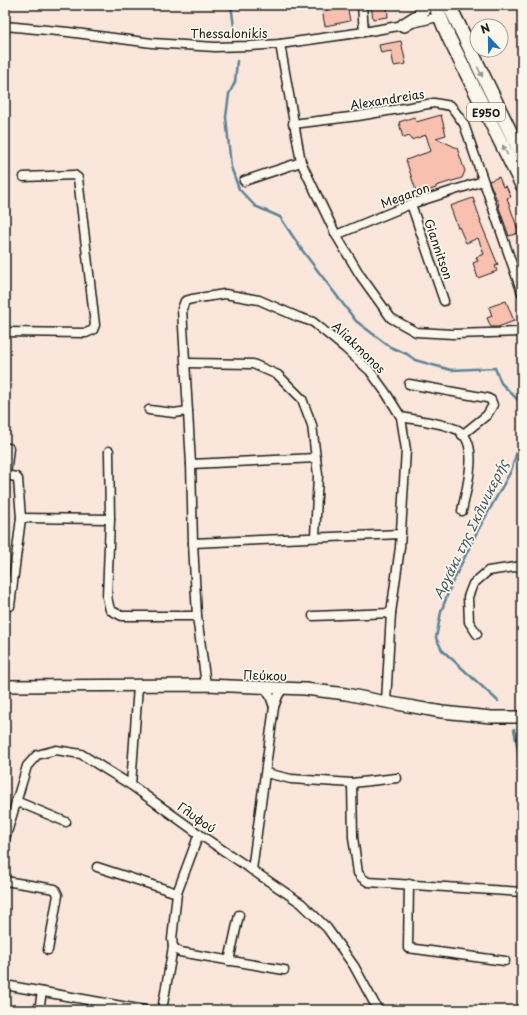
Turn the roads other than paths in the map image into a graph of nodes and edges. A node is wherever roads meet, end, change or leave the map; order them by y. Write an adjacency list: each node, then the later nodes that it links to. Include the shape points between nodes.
1 (362, 5): 6 (street)
2 (425, 5): 4 (main road, via 420,15)
3 (444, 10): 4 (street, Thessalonikis); 9 (main road, E950, one-way to 9); 14 (main road, E950, one-way to 3)
4 (404, 25): 6 (street, Thessalonikis)
5 (5, 26): 7 (street, Thessalonikis, via 152,43 215,47)
6 (364, 32): 7 (street, Thessalonikis)
7 (280, 44): 8 (street)
8 (293, 124): 10 (street); 13 (street, Alexandreias, via 434,103 451,106 464,124)
9 (522, 156)
10 (301, 162): 12 (street); 16 (street)
11 (24, 176): 19 (street, via 74,175 78,178 95,325 93,330 86,333)
12 (244, 181)
13 (483, 181): 15 (street, Megaron); 17 (street, Alexandreias)
14 (522, 185)
15 (411, 204): 16 (street, Megaron); 18 (street, Giannitson)
16 (336, 234): 20 (street, via 360,275 391,318 416,332)
17 (522, 293)
18 (444, 301)
19 (5, 332)
20 (522, 332)
21 (186, 363): 24 (street, Aliakmonos); 25 (street, Aliakmonos, via 182,309 185,302 192,298 225,294 259,300 313,322 330,335 370,371); 29 (street, via 253,364 278,376 302,399 312,425)
22 (409, 384): 26 (street, via 491,400 492,405 487,416)
23 (149, 410): 24 (street, via 174,413)
24 (188, 411): 30 (street, Aliakmonos)
25 (401, 417): 26 (street, via 440,425); 35 (street, Aliakmonos, via 406,450)
26 (462, 435): 32 (street, via 468,442 471,460)
27 (9, 448): 31 (street)
28 (109, 451): 34 (street)
29 (316, 458): 30 (street); 36 (street)
30 (191, 464): 37 (street, Aliakmonos)
31 (5, 475): 33 (street, via 18,479)
32 (462, 511)
33 (21, 518): 34 (street); 39 (street)
34 (110, 519): 41 (street, via 107,597 110,610 122,616)
35 (401, 534): 36 (street); 40 (street, Aliakmonos)
36 (316, 537): 37 (street)
37 (193, 542): 41 (street, Aliakmonos)
38 (522, 566): 43 (street, via 488,571 473,584 468,598 469,622)
39 (10, 606)
40 (391, 613): 42 (street); 49 (street, Aliakmonos)
41 (198, 616): 44 (street, Aliakmonos)
42 (313, 616)
43 (477, 634)
44 (206, 685): 46 (main road, Πεύκου); 47 (main road, Πεύκου)
45 (5, 686): 46 (main road, Πεύκου)
46 (138, 686): 55 (street)
47 (265, 688): 48 (main road, Πεύκου); 50 (street)
48 (283, 688): 49 (main road, Πεύκου, via 346,694); 50 (street)
49 (386, 702): 51 (main road, Πεύκου, via 442,712)
50 (274, 707): 52 (street)
51 (522, 717)
52 (266, 773): 54 (street, via 291,779); 61 (street)
53 (397, 778): 54 (street)
54 (352, 782): 63 (street, via 352,837 358,873 368,882)
55 (132, 785): 56 (street, Γλυφού, via 81,754 56,750 37,755 27,766); 58 (street, Γλυφού)
56 (16, 800): 57 (street); 59 (street, Γλυφού)
57 (66, 822)
58 (199, 834): 61 (street, Γλυφού); 65 (street)
59 (5, 839)
60 (97, 867): 65 (street)
61 (252, 870): 77 (street, Γλυφού, via 301,903 327,928 354,966)
62 (5, 881): 68 (street, via 55,888 58,895)
63 (409, 884): 64 (street); 70 (street, via 408,948)
64 (522, 892)
65 (177, 893): 67 (street)
66 (239, 915): 69 (street)
67 (173, 947): 69 (street, via 180,952); 76 (street)
68 (48, 950)
69 (229, 961): 71 (street)
70 (505, 961)
71 (284, 970)
72 (5, 985): 73 (street)
73 (42, 992): 74 (street); 75 (street)
74 (39, 1010)
75 (144, 1010)
76 (162, 1010)
77 (378, 1010)

